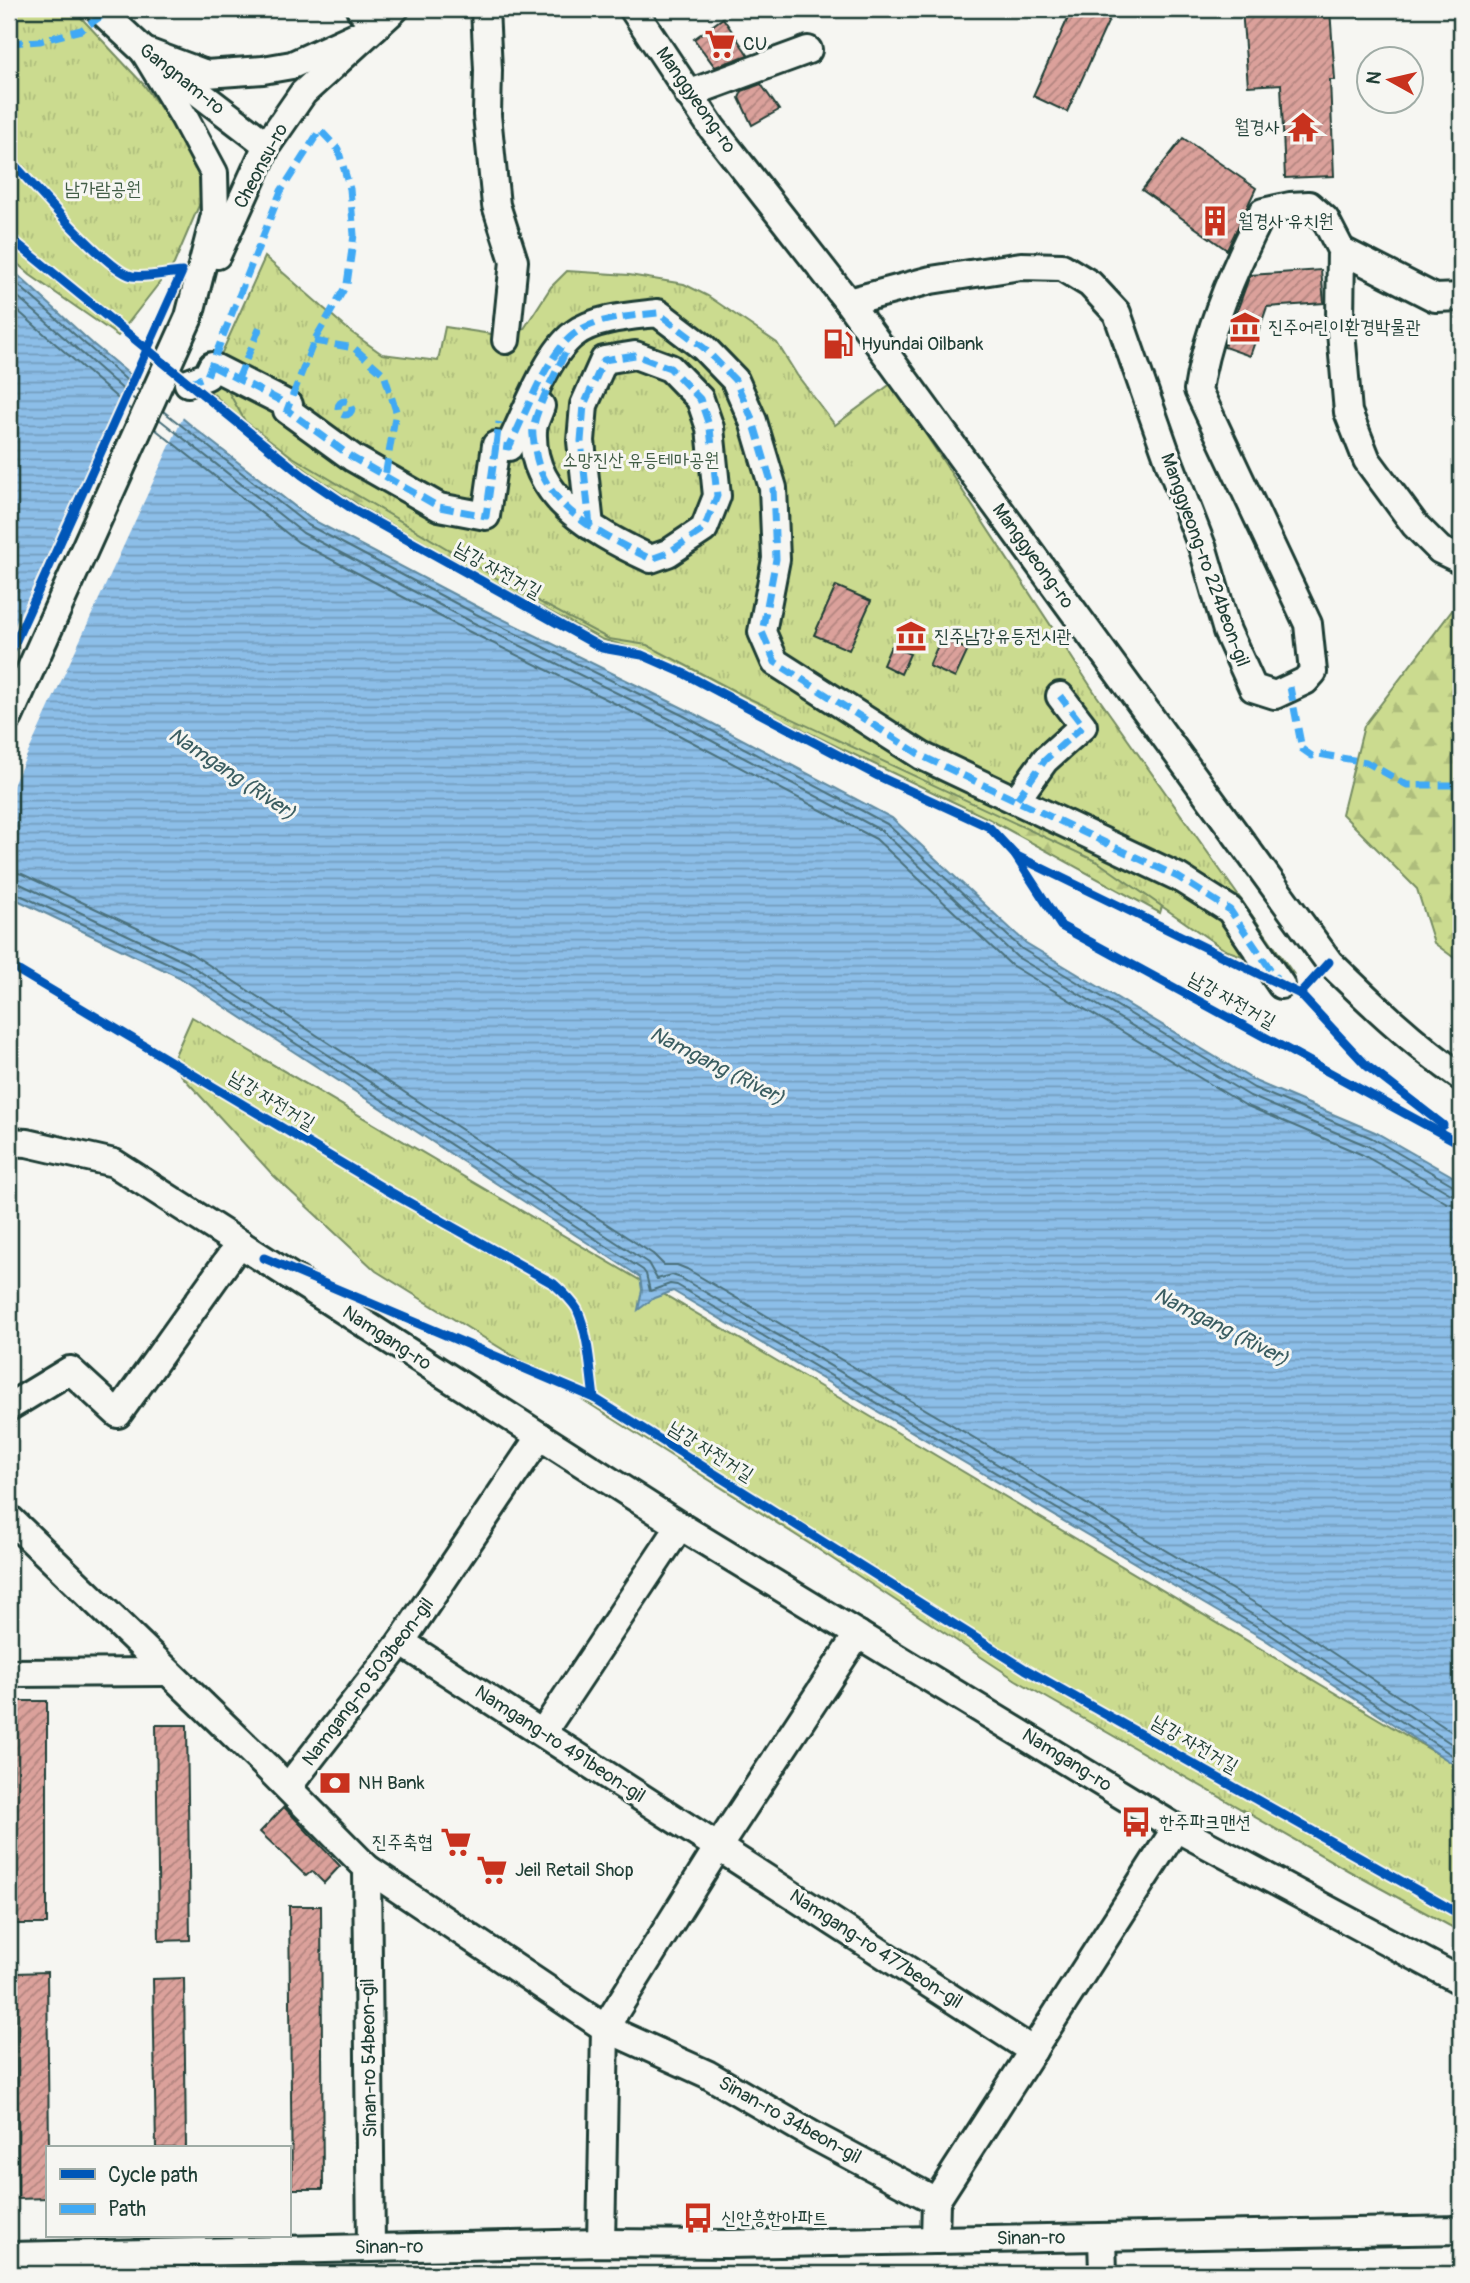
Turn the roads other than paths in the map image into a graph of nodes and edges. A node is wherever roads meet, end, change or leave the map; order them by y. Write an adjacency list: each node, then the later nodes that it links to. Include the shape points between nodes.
1 (99, 9): 7 (street, Gangnam-ro)
2 (395, 9): 5 (street, Cheonsu-ro)
3 (485, 9): 15 (street, via 487,116 496,205 514,261)
4 (633, 9): 8 (street, Manggyeong-ro)
5 (368, 18): 7 (street, via 292,65 263,70 206,74); 9 (street, Cheonsu-ro, via 303,93)
6 (808, 50): 8 (street)
7 (144, 51): 9 (street, Gangnam-ro); 13 (street, via 214,173 215,215)
8 (688, 94): 12 (street, Manggyeong-ro)
9 (267, 145): 13 (street, Cheonsu-ro)
10 (1341, 250): 11 (street, via 1435,298); 12 (street, Manggyeong-ro 224beon-gil, via 1325,219 1309,205 1263,212 1244,248 1203,358 1198,390 1308,624 1313,672 1305,681 1275,695 1253,688 1237,654 1117,313 1090,284 1062,267 1021,266 931,280); 18 (street, via 1340,320 1348,412 1367,460 1415,525 1440,550)
11 (1461, 297)
12 (848, 302): 23 (street, Manggyeong-ro, via 1329,962 1378,1010)
13 (189, 317): 20 (street)
14 (574, 334): 16 (street, via 542,378 509,447 497,434 486,516 439,507 353,458 288,407 212,366 207,376); 17 (street, via 533,430 537,462 557,500); 21 (street, via 608,319 658,313 704,348 735,380 754,421 773,488 776,559 762,632 775,662 922,756)
15 (506, 340)
16 (188, 383)
17 (590, 526): 17 (street, via 581,442 584,405 604,360 635,355 670,368 700,399 710,428 717,496 704,529 651,559)
18 (1461, 560)
19 (1060, 696): 21 (street, via 1083,726 1045,760)
20 (9, 717)
21 (1017, 799): 22 (street, via 1178,877 1230,910)
22 (1281, 985)
23 (1461, 1077)
24 (15, 1140): 25 (street, Namgang-ro, via 114,1163)
25 (240, 1243): 26 (street, via 118,1414 70,1370); 27 (street, Namgang-ro)
26 (9, 1407)
27 (540, 1436): 29 (street, Namgang-ro); 31 (street, Namgang-ro 503beon-gil)
28 (9, 1518): 32 (street, Namgang-ro 503beon-gil)
29 (680, 1526): 30 (street, Namgang-ro); 34 (street)
30 (858, 1634): 36 (street, Namgang-ro); 37 (street)
31 (401, 1642): 34 (street, Namgang-ro 491beon-gil); 35 (street, Namgang-ro 503beon-gil)
32 (166, 1672): 33 (street); 35 (street, Namgang-ro 503beon-gil)
33 (9, 1673)
34 (542, 1732): 37 (street, Namgang-ro 491beon-gil)
35 (288, 1787): 38 (street)
36 (1177, 1828): 39 (street, Namgang-ro); 41 (street)
37 (718, 1847): 40 (street); 41 (street, Namgang-ro 477beon-gil)
38 (367, 1868): 40 (street); 47 (street, Sinan-ro 54beon-gil)
39 (1461, 1981)
40 (605, 2028): 42 (street, Sinan-ro 34beon-gil, via 707,2074); 46 (street)
41 (1033, 2051): 42 (street)
42 (936, 2201): 45 (street)
43 (1461, 2230): 44 (street, Sinan-ro)
44 (1102, 2237): 45 (street, Sinan-ro); 49 (street)
45 (935, 2240): 46 (street, Sinan-ro)
46 (601, 2243): 47 (street, Sinan-ro)
47 (371, 2248): 48 (street, Sinan-ro)
48 (9, 2256)
49 (1103, 2274)

